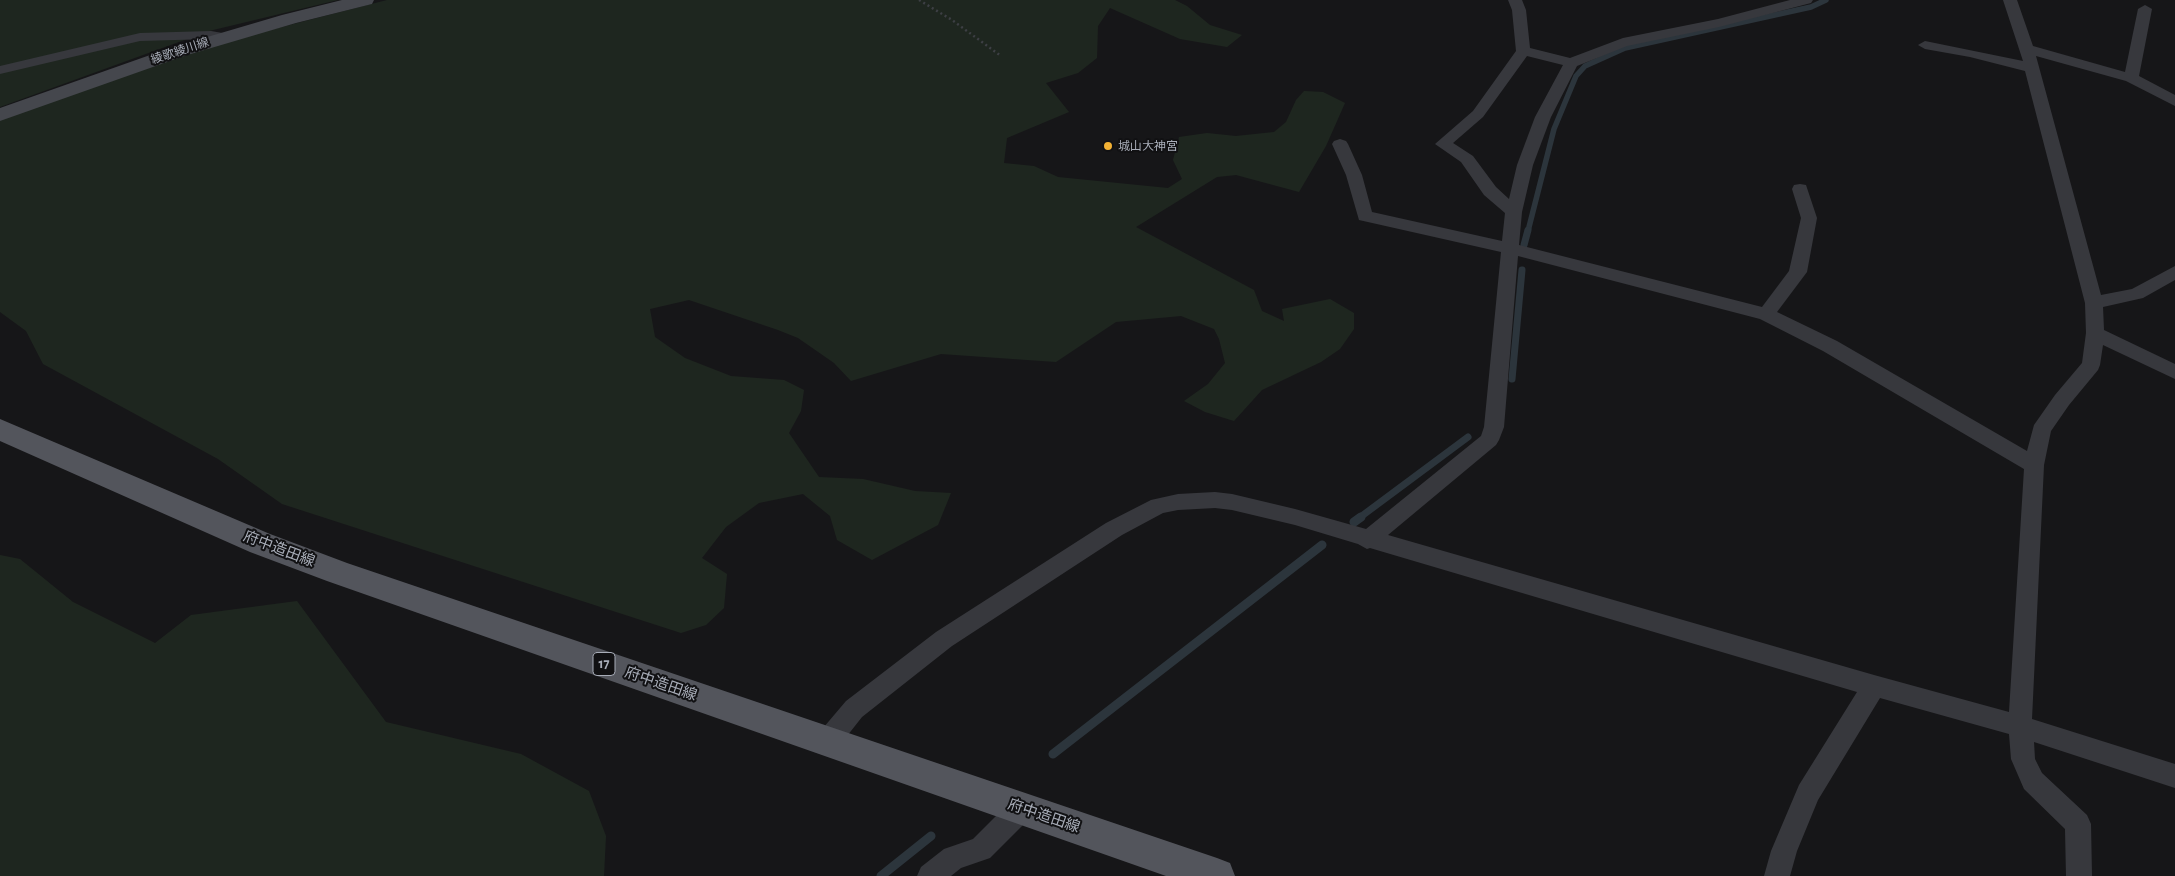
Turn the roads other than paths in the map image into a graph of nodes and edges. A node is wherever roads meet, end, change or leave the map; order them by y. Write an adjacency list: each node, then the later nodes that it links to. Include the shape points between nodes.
1 (365, 0): 6 (main road, 綾歌綾川線)
2 (1515, 0): 9 (street, via 1522,28)
3 (1806, 0): 10 (street, via 1719,23 1622,42)
4 (2010, 0): 8 (street)
5 (2145, 9): 13 (street)
6 (223, 38): 12 (street, via 212,35 140,37); 15 (main road, 綾歌綾川線)
7 (1925, 45): 11 (street)
8 (2027, 49): 11 (street); 13 (street)
9 (1523, 51): 10 (street); 18 (street, via 1478,114 1443,144 1467,159 1490,191)
10 (1571, 63): 18 (street, via 1543,116 1525,165)
11 (2032, 68): 21 (street)
12 (0, 70)
13 (2132, 78): 14 (street)
14 (2175, 101)
15 (0, 115)
16 (1340, 144): 19 (street, via 1354,175 1365,216)
17 (1800, 189): 22 (street, via 1809,218 1798,272)
18 (1514, 212): 19 (street)
19 (1509, 248): 22 (street); 27 (street, via 1494,427 1489,440)
20 (2175, 272): 21 (street, via 2137,294)
21 (2094, 303): 23 (street)
22 (1766, 314): 26 (street, via 1830,346)
23 (2095, 333): 24 (street); 26 (street, via 2091,365 2041,430)
24 (2175, 372)
25 (0, 429): 30 (main road, 府中造田線 / 17, via 233,531 338,572)
26 (2034, 465): 29 (street)
27 (1366, 540): 28 (street); 30 (street, via 1295,517 1232,502 1197,501 1158,506 1114,529 944,639 854,709)
28 (1874, 686): 29 (street); 35 (street, via 1808,793)
29 (2020, 726): 31 (street); 36 (street, via 2024,759 2033,781 2078,824)
30 (828, 742): 32 (main road, 府中造田線 / 17)
31 (2175, 776)
32 (1021, 808): 33 (street, via 981,849 953,858); 34 (main road, 府中造田線 / 17)
33 (930, 876)
34 (1217, 876)
35 (1777, 876)
36 (2079, 876)

